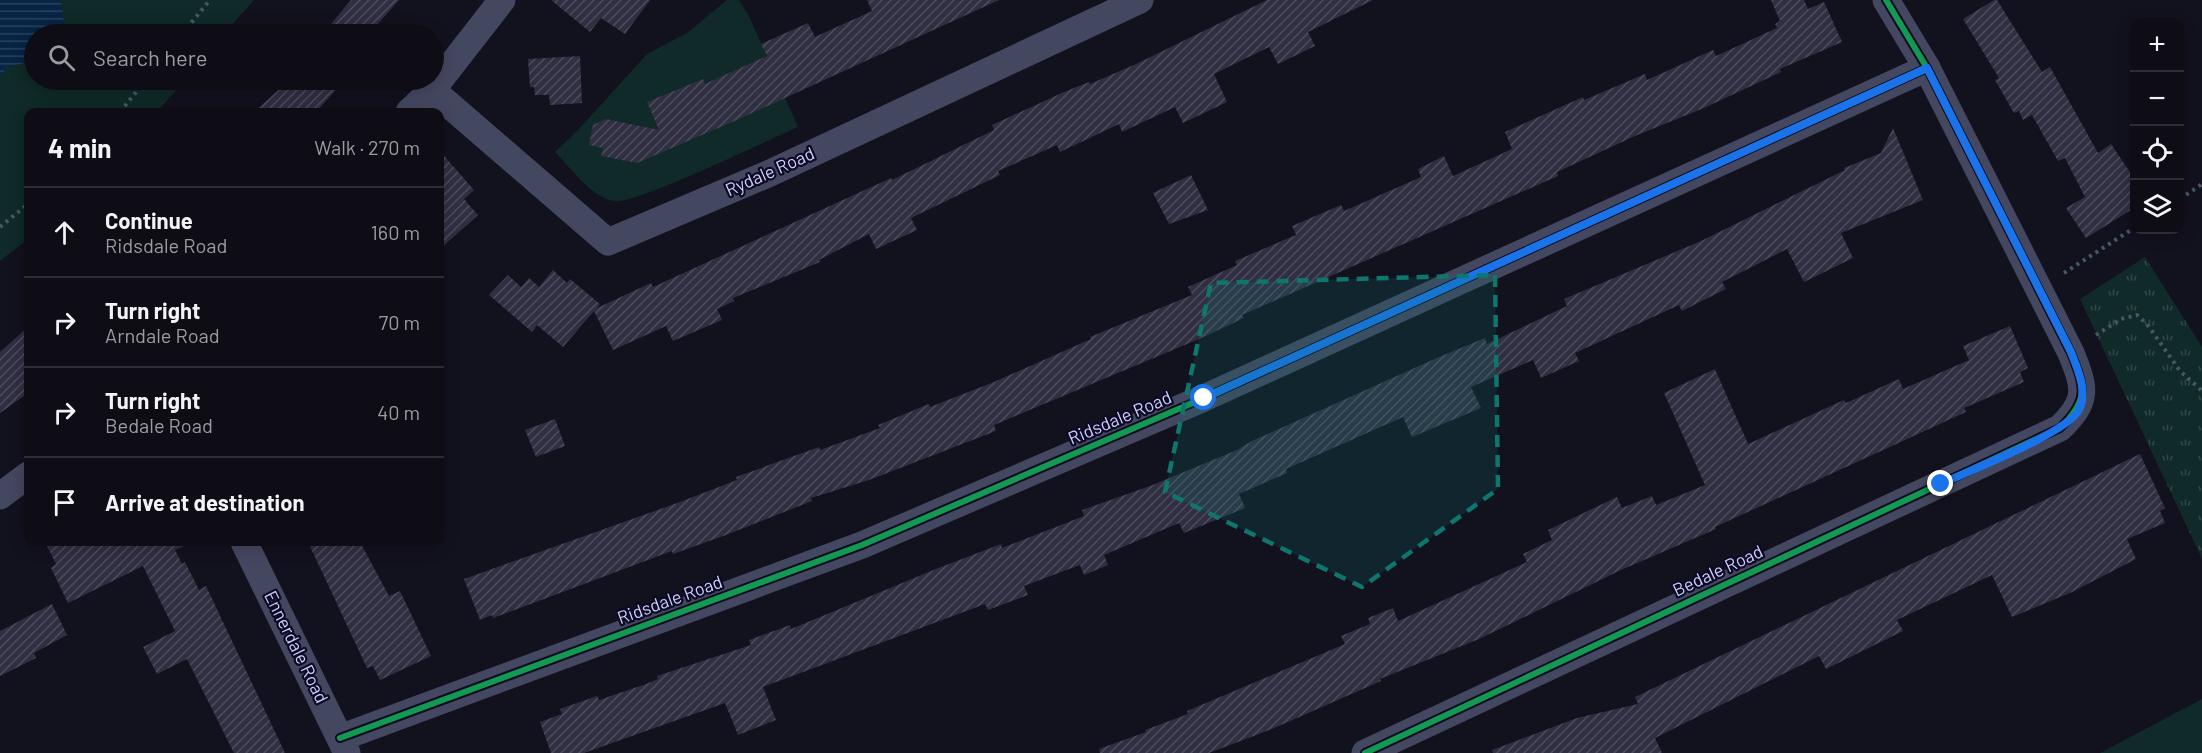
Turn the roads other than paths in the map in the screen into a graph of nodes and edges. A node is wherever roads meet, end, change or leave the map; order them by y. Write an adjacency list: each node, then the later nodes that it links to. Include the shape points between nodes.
1 (502, 0): 5 (street)
2 (1140, 0): 6 (street, Rydale Road, via 768,174 608,242)
3 (1886, 0): 4 (street)
4 (1927, 68): 11 (street, Ridsdale Road, via 1204,398 862,545); 12 (street, Bedale Road, via 2071,352 2083,382 2079,410 2060,428)
5 (444, 75)
6 (432, 90): 7 (street)
7 (413, 108)
8 (24, 478): 9 (street)
9 (0, 496)
10 (246, 546): 11 (street, Ennerdale Road)
11 (343, 745)
12 (1365, 753)

